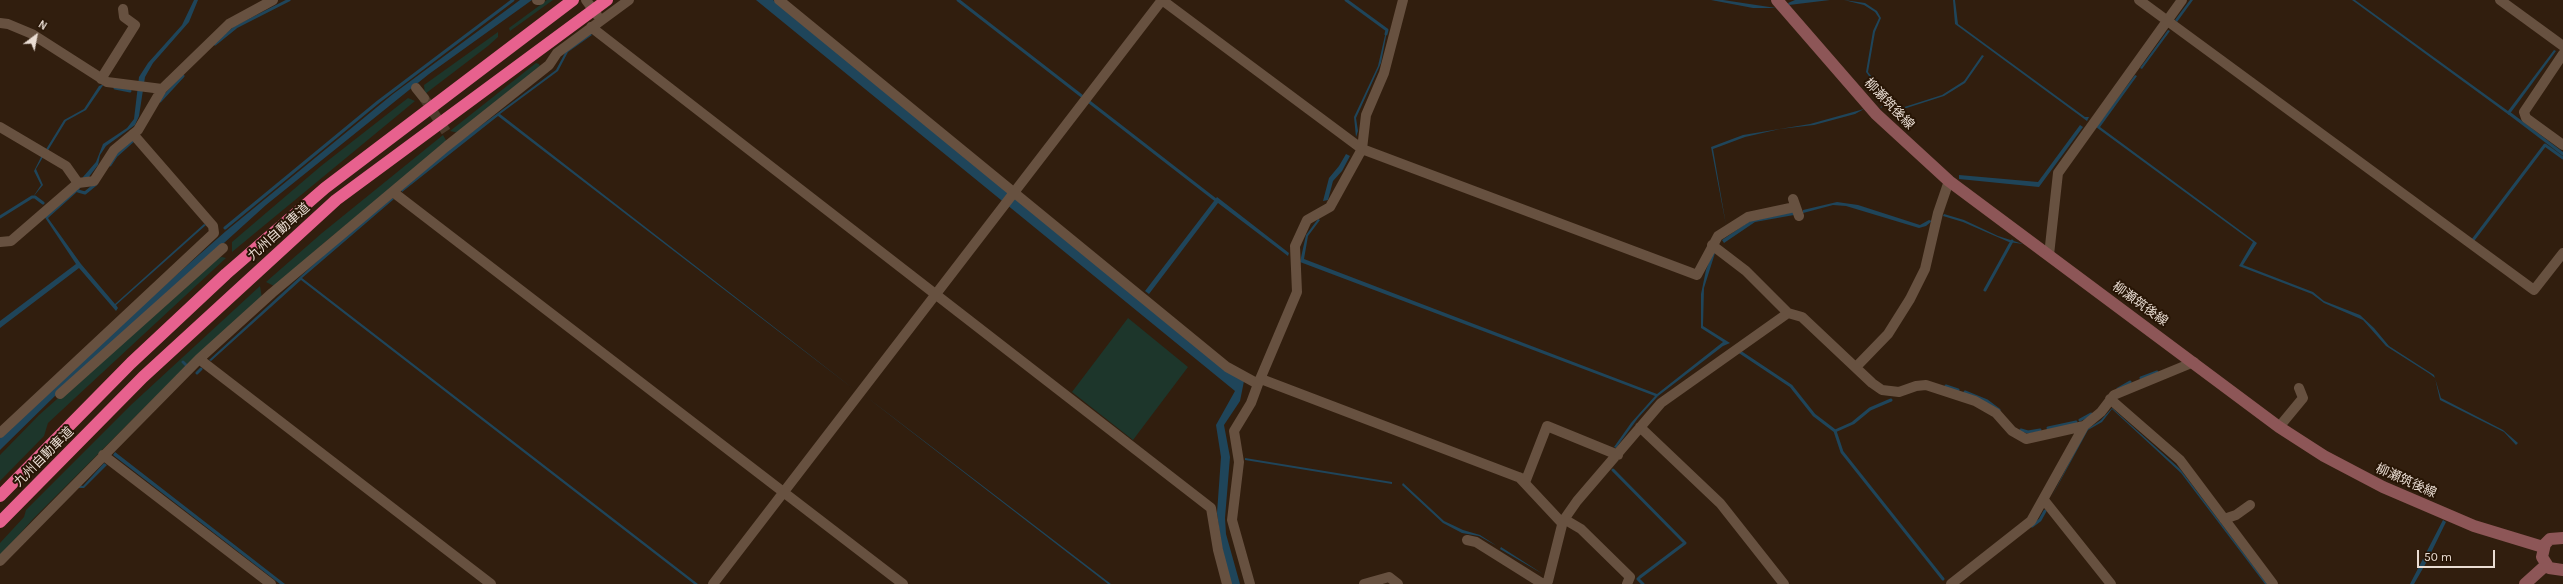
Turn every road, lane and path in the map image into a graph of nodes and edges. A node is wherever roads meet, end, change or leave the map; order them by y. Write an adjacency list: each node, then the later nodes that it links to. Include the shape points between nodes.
1 (273, 0): 13 (street)
2 (573, 0): 57 (highway, 九州自動車道, via 325,188 226,274 131,363)
3 (586, 0): 15 (street)
4 (607, 0): 62 (highway, 九州自動車道, via 336,200 143,377)
5 (629, 0): 15 (street)
6 (779, 0): 33 (street)
7 (1162, 0): 29 (street); 33 (street)
8 (1403, 0): 29 (street, via 1384,73 1366,114)
9 (1777, 0): 30 (main road, 柳瀬筑後線, via 1876,114)
10 (2138, 0): 16 (street)
11 (2182, 0): 16 (street)
12 (2500, 0): 19 (street)
13 (255, 3): 22 (street, via 229,24)
14 (123, 9): 20 (street, via 124,16 135,25)
15 (600, 20): 18 (street)
16 (2167, 20): 38 (street, via 2534,290); 39 (street, via 2058,172)
17 (0, 23): 20 (street, via 32,34)
18 (591, 27): 27 (street, via 557,53 550,65); 40 (street)
19 (2563, 46): 28 (street, via 2524,112 2526,118)
20 (100, 79): 22 (street)
21 (416, 88): 23 (street)
22 (162, 89): 26 (street, via 138,130)
23 (424, 98)
24 (0, 128): 31 (street, via 66,166)
25 (447, 133): 27 (street)
26 (133, 134): 31 (street, via 114,150 94,181); 52 (street, via 213,226 214,233)
27 (453, 142): 32 (street)
28 (2563, 145)
29 (1362, 148): 36 (street, via 1697,275); 45 (street, via 1330,207 1308,220 1295,246 1297,292)
30 (1949, 182): 39 (main road, 柳瀬筑後線); 44 (street, via 1938,213 1925,269 1910,299 1888,334)
31 (78, 183): 35 (street, via 11,241)
32 (393, 192): 42 (street, via 272,293); 56 (street)
33 (1013, 192): 40 (street); 45 (street, via 1228,367)
34 (1796, 207): 36 (street, via 1748,217 1718,236)
35 (0, 242)
36 (1712, 245): 41 (street, via 1746,271)
37 (223, 248): 47 (street)
38 (2563, 253)
39 (2049, 255): 43 (main road, 柳瀬筑後線)
40 (936, 293): 56 (street); 74 (street, via 1211,508)
41 (1788, 313): 44 (street, via 1802,317); 50 (street, via 1661,403)
42 (199, 359): 53 (street); 71 (street)
43 (2194, 362): 48 (street, via 2114,395); 51 (main road, 柳瀬筑後線)
44 (1856, 367): 49 (street, via 1882,390 1899,392 1926,385 1975,402 1996,413 2012,431 2026,439)
45 (1260, 381): 55 (street); 75 (street, via 1234,431 1240,462 1232,520)
46 (2299, 388): 51 (street, via 2303,398)
47 (60, 394)
48 (2110, 399): 49 (street, via 2101,412); 60 (street, via 2180,460)
49 (2084, 426): 58 (street)
50 (1640, 427): 54 (street); 79 (street, via 1720,503)
51 (2280, 427): 65 (main road, 柳瀬筑後線, via 2324,456 2382,487 2474,526)
52 (0, 433)
53 (104, 454): 66 (street); 70 (street)
54 (1618, 455): 55 (street, via 1548,426 1526,480); 61 (street, via 1577,501)
55 (1520, 477): 61 (street)
56 (784, 492): 72 (street); 73 (street)
57 (0, 496)
58 (2044, 500): 80 (street, via 2031,521); 81 (street)
59 (2250, 505): 60 (street, via 2236,515)
60 (2224, 519): 82 (street)
61 (1563, 521): 69 (street); 78 (street, via 1581,529 1630,577)
62 (0, 522)
63 (2563, 538): 65 (main road, via 2550,539)
64 (1467, 540): 69 (street, via 1476,542)
65 (2543, 547): 67 (main road, via 2542,557)
66 (0, 561)
67 (2546, 565): 68 (main road, via 2556,571); 83 (main road)
68 (2563, 570)
69 (1547, 583)
70 (271, 584)
71 (491, 584)
72 (713, 584)
73 (903, 584)
74 (1227, 584)
75 (1250, 584)
76 (1364, 584): 77 (street, via 1389,577)
77 (1398, 584)
78 (1627, 584)
79 (1784, 584)
80 (1952, 584)
81 (2111, 584)
82 (2273, 584)
83 (2525, 584)

